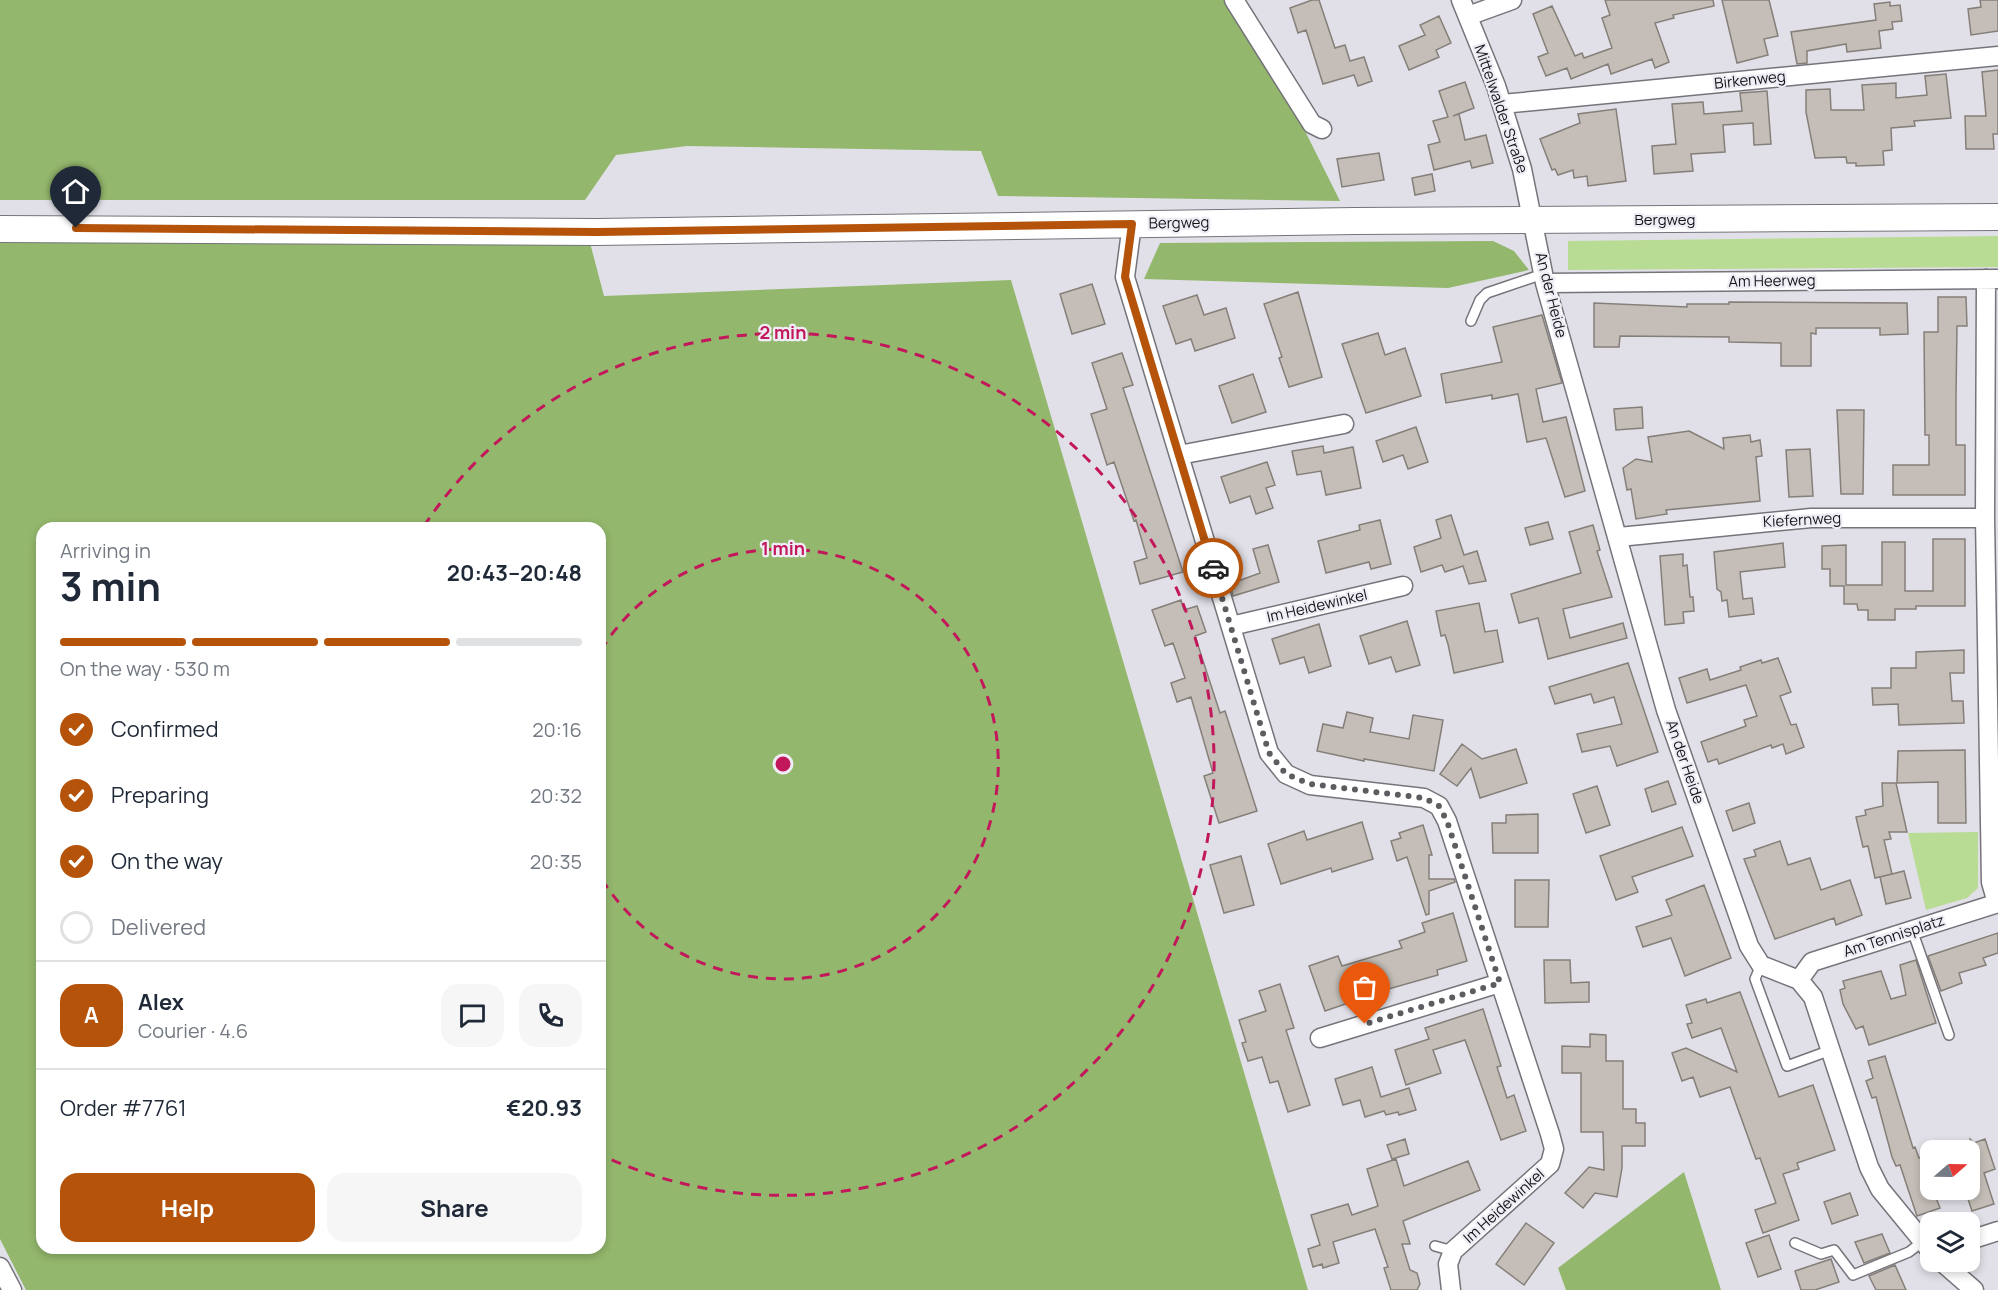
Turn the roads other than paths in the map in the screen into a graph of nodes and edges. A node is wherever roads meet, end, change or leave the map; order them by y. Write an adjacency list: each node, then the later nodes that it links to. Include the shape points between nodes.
1 (1234, 0): 6 (street, via 1312,124)
2 (1512, 0): 3 (street)
3 (1464, 8): 5 (street, Mittelwalder Straße)
4 (1998, 56): 5 (street, Birkenweg)
5 (1502, 104): 8 (street, Mittelwalder Straße)
6 (1323, 129)
7 (1998, 217): 8 (main road, Bergweg)
8 (1534, 221): 9 (main road, Bergweg); 11 (street, An der Heide)
9 (1132, 224): 10 (main road, Bergweg, via 597,232); 15 (street, Im Heidewinkel, via 1125,277)
10 (0, 229)
11 (1544, 279): 12 (street, Am Heerweg); 13 (lane, via 1487,292); 17 (street, An der Heide)
12 (1992, 279): 16 (street)
13 (1471, 321)
14 (1344, 424): 15 (street)
15 (1179, 455): 20 (street, Im Heidewinkel)
16 (1985, 518): 17 (street, Kiefernweg, via 1811,518); 18 (street)
17 (1619, 537): 23 (street, An der Heide, via 1666,710 1749,946)
18 (1992, 541): 21 (street, via 1991,882)
19 (1403, 586): 20 (street, Im Heidewinkel)
20 (1231, 626): 25 (street, Im Heidewinkel, via 1269,753 1286,774 1310,784 1424,798 1439,806)
21 (1998, 903): 22 (street, Am Tennisplatz)
22 (1912, 930): 24 (street, Am Tennisplatz, via 1812,962); 26 (lane)
23 (1761, 965): 24 (street); 28 (lane, via 1755,980 1787,1066)
24 (1799, 980): 28 (street, via 1813,997)
25 (1500, 983): 27 (street); 35 (street, Im Heidewinkel, via 1554,1149 1550,1164)
26 (1949, 1035)
27 (1320, 1038)
28 (1831, 1050): 31 (street, via 1872,1174)
29 (1998, 1231): 30 (street)
30 (1980, 1237)
31 (1920, 1239)
32 (1795, 1243): 34 (lane, via 1821,1254 1834,1250 1853,1275)
33 (1435, 1246): 35 (lane)
34 (1920, 1248)
35 (1453, 1251): 39 (street, Im Heidewinkel, via 1448,1264)
36 (0, 1267): 38 (street)
37 (1953, 1272): 40 (street)
38 (12, 1290)
39 (1451, 1290)
40 (1974, 1290)

